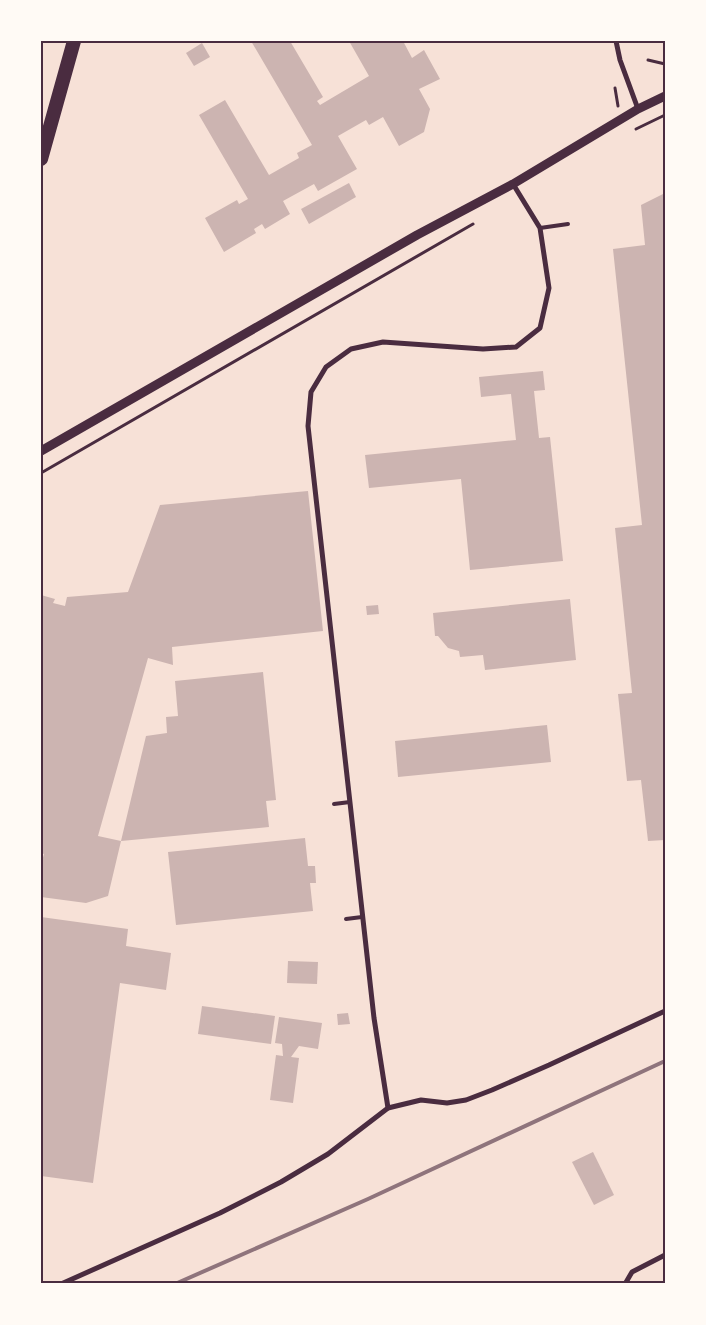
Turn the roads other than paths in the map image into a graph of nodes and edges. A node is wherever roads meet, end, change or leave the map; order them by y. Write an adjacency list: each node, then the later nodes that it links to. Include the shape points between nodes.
1 (74, 41): 5 (highway)
2 (616, 41): 4 (street)
3 (665, 96): 4 (street)
4 (638, 109): 6 (street)
5 (41, 159)
6 (513, 184): 8 (street); 9 (street, via 416,235)
7 (568, 224): 8 (lane)
8 (540, 228): 10 (street, via 549,288 540,328 516,347 483,349 383,342 351,349 326,368 311,392 308,426)
9 (42, 451)
10 (350, 802): 11 (lane); 12 (street)
11 (334, 804)
12 (362, 917): 13 (lane); 15 (street)
13 (346, 919)
14 (665, 1010): 15 (street, via 466,1100 447,1103 421,1100)
15 (388, 1108): 17 (street, via 328,1154 281,1182)
16 (665, 1255): 18 (street, via 632,1272)
17 (61, 1284)
18 (625, 1284)

